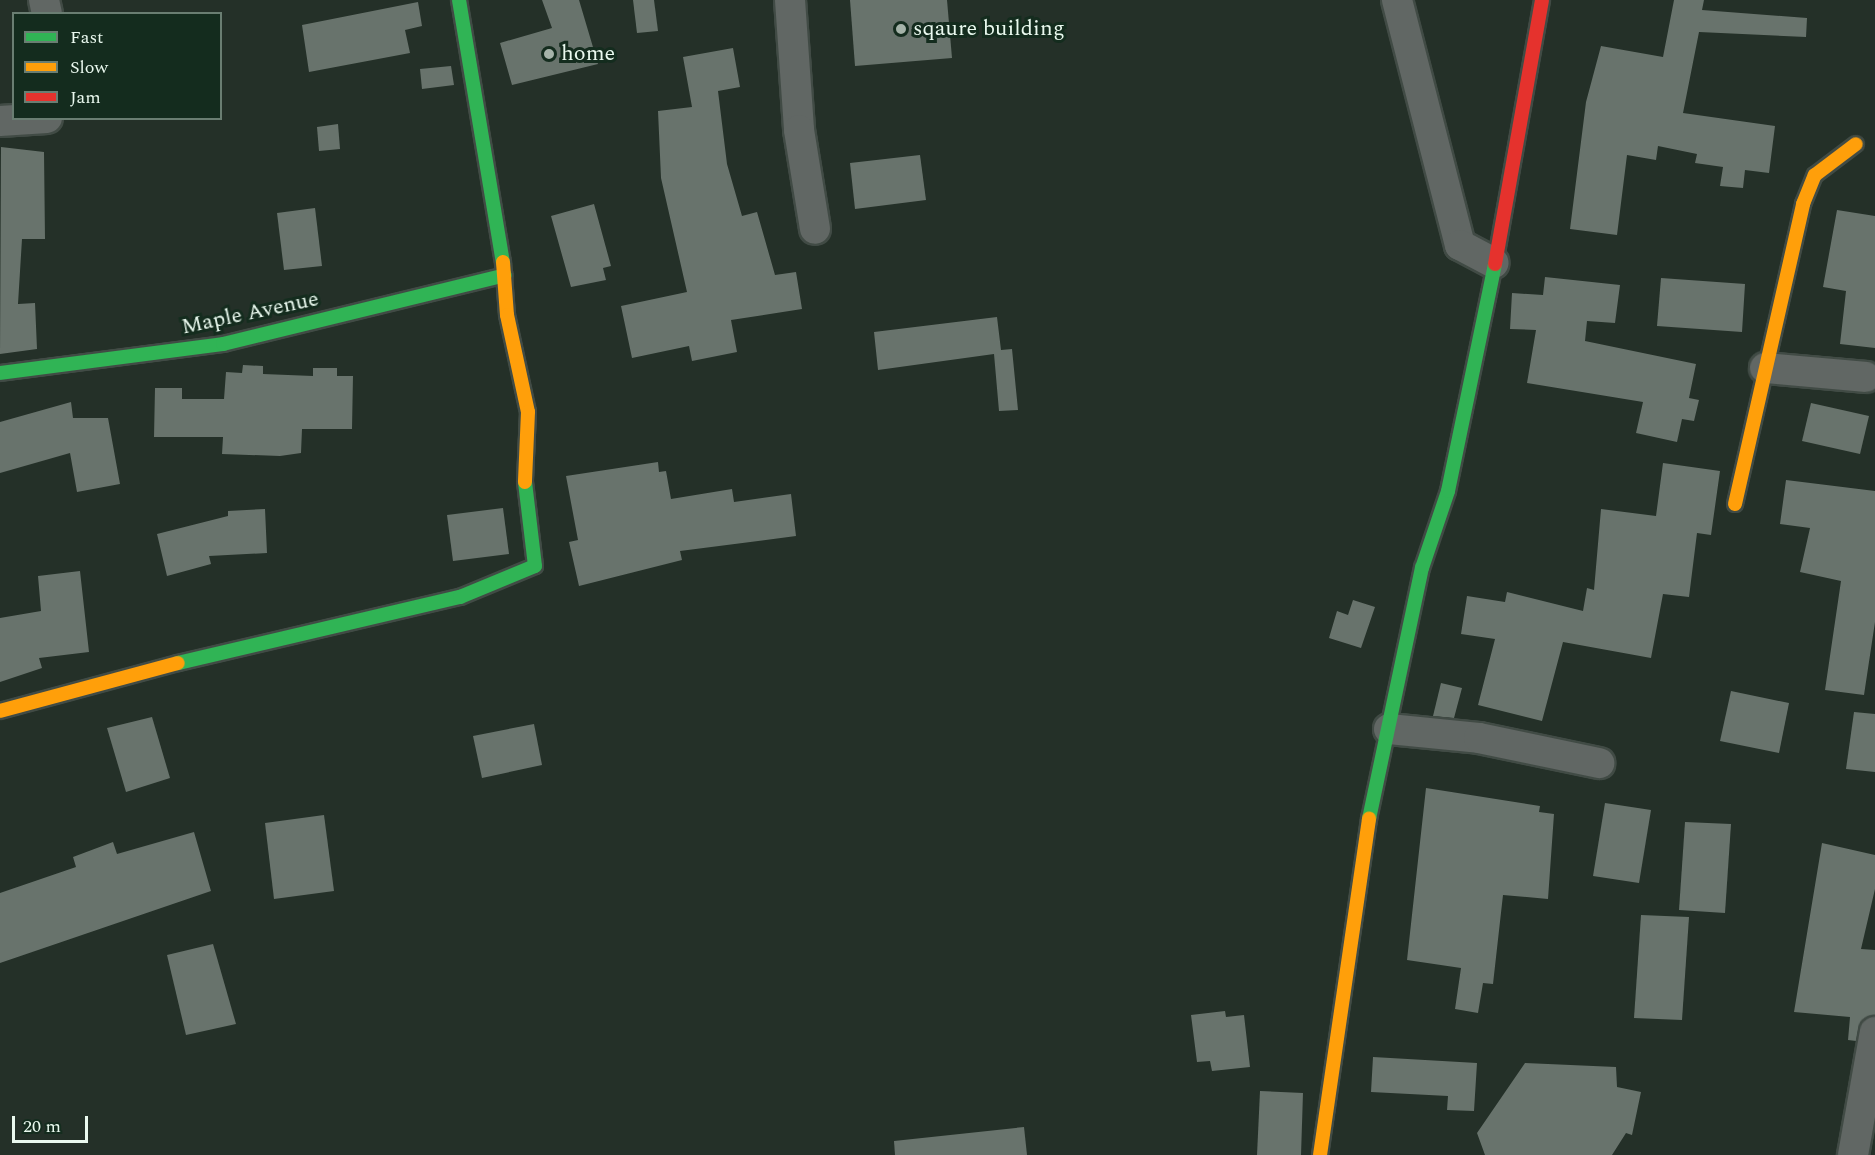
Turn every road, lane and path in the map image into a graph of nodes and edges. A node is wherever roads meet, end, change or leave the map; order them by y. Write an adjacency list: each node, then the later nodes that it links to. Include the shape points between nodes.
1 (459, 0): 10 (street)
2 (790, 0): 8 (street, via 796,108)
3 (1397, 0): 9 (street, via 1460,245)
4 (1542, 0): 9 (street, via 1519,150)
5 (16, 120): 6 (street)
6 (0, 121)
7 (1856, 144): 11 (street, via 1815,175 1803,204)
8 (814, 229)
9 (1494, 263): 16 (street, via 1448,491 1422,568)
10 (505, 276): 12 (street, Maple Avenue, via 223,344); 15 (street, via 507,315 528,412 524,471 535,566 460,597 243,646)
11 (1765, 368): 13 (street); 14 (street)
12 (0, 373)
13 (1866, 377)
14 (1735, 504)
15 (0, 711)
16 (1389, 729): 17 (street, via 1479,738); 19 (street, via 1356,881)
17 (1599, 763)
18 (1875, 1032): 20 (street)
19 (1320, 1155)
20 (1853, 1155)

